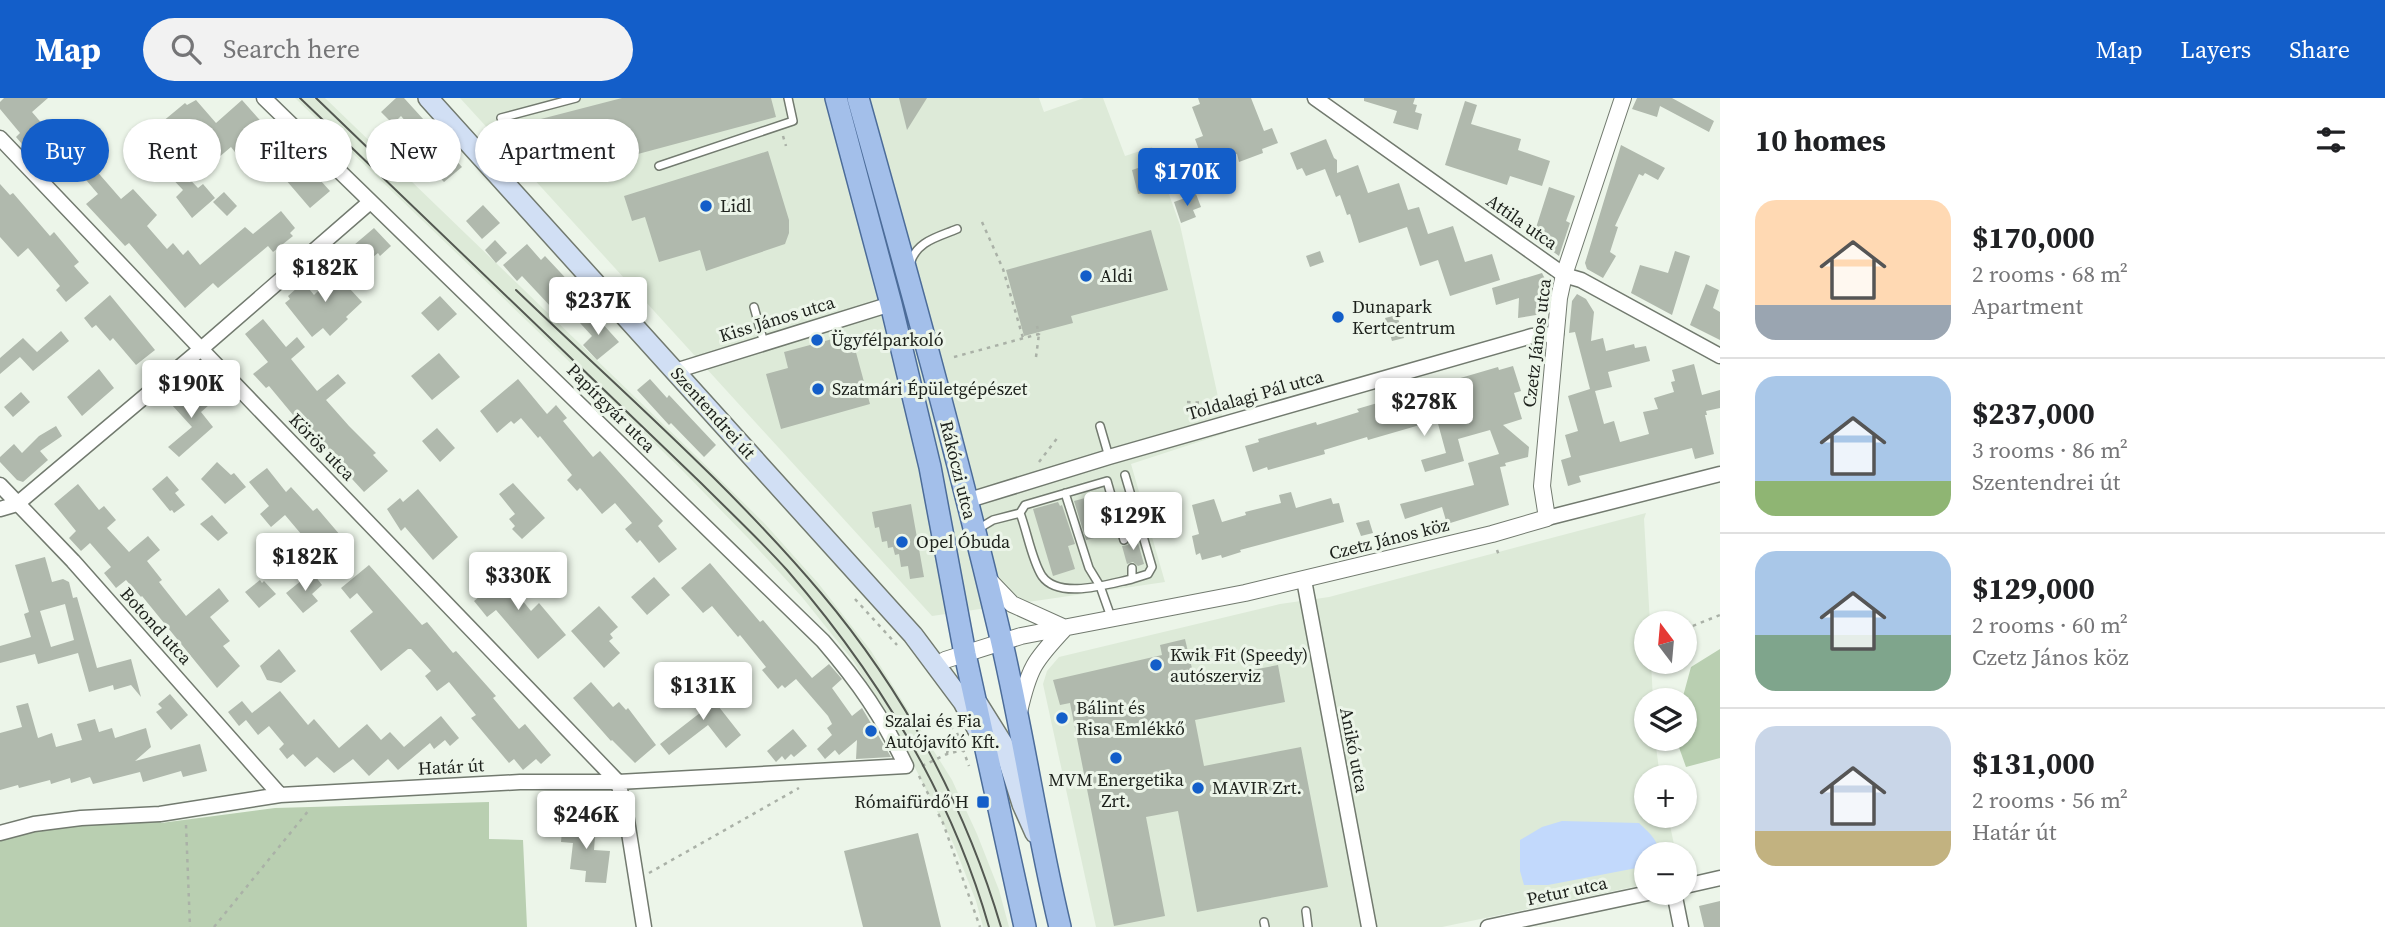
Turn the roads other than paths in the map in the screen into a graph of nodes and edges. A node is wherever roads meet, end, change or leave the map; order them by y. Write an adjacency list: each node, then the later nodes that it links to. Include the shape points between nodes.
1 (264, 98): 12 (street, Papírgyár utca)
2 (428, 98): 19 (main road, Szentendrei út)
3 (576, 98): 9 (lane)
4 (788, 98): 11 (lane, via 793,121)
5 (836, 98): 17 (main road, Rákóczi utca)
6 (858, 98): 14 (main road, Rákóczi utca)
7 (1315, 98): 15 (street, Attila utca)
8 (1623, 98): 15 (street, Czetz János utca)
9 (501, 118)
10 (0, 138): 22 (street, Körös utca)
11 (659, 166)
12 (370, 202): 22 (street); 51 (street, Papírgyár utca, via 823,641 872,702)
13 (957, 229): 14 (lane, via 924,242 912,257)
14 (908, 275): 31 (main road, Rákóczi utca)
15 (1564, 275): 20 (street, Czetz János utca); 23 (street, Attila utca, via 1581,279)
16 (640, 299): 19 (lane)
17 (891, 304): 21 (street, Kiss János utca); 47 (main road, Rákóczi utca, via 930,467)
18 (754, 307): 21 (lane)
19 (623, 315): 24 (main road, Szentendrei út)
20 (1556, 334): 26 (street, Toldalagi Pál utca, via 1532,336); 35 (street, Czetz János utca, via 1542,486)
21 (764, 343): 24 (street, Kiss János utca)
22 (201, 349): 32 (street); 52 (street, Körös utca)
23 (1720, 356)
24 (675, 371): 45 (main road, Szentendrei út)
25 (1100, 426): 26 (lane)
26 (1109, 457): 31 (street, Toldalagi Pál utca)
27 (1720, 474): 35 (street, Czetz János köz)
28 (1125, 475): 40 (lane, via 1152,568)
29 (0, 485): 32 (street, Botond utca)
30 (1065, 493): 34 (lane, via 1025,505); 37 (lane, via 1107,481); 42 (lane, via 1088,568)
31 (966, 501): 36 (main road, Rákóczi utca)
32 (18, 504): 33 (street); 53 (street, Botond utca)
33 (0, 509)
34 (1020, 513): 36 (lane, via 993,520); 42 (lane, via 1048,582 1069,589)
35 (1547, 518): 41 (street, Czetz János köz)
36 (974, 532): 39 (main road, Rákóczi utca)
37 (1124, 540)
38 (1132, 568): 40 (lane)
39 (985, 576): 44 (street, via 1012,604); 46 (main road, Rákóczi utca)
40 (1132, 579): 42 (lane)
41 (1304, 580): 43 (street, Czetz János köz); 65 (street, Anikó utca)
42 (1100, 586): 43 (lane)
43 (1111, 617): 44 (street, Czetz János köz)
44 (1065, 628): 46 (street, Czetz János köz); 49 (street, via 1032,667)
45 (913, 635): 47 (main road, Szentendrei út); 50 (main road, Szentendrei út, via 963,702)
46 (1002, 641): 47 (street, Czetz János köz); 49 (main road, Rákóczi utca)
47 (955, 657): 48 (main road, Rákóczi utca)
48 (976, 701): 50 (main road, Rákóczi utca); 55 (main road, via 1003,744)
49 (1017, 718): 55 (main road, Rákóczi utca)
50 (985, 746): 62 (main road, Szentendrei út)
51 (906, 766): 52 (street, Határ út)
52 (618, 782): 53 (street, Határ út, via 520,782); 61 (street)
53 (280, 795): 54 (street, Határ út, via 186,811 34,824)
54 (0, 833)
55 (1041, 846): 63 (main road)
56 (1720, 878): 57 (street)
57 (1697, 883)
58 (1634, 896): 66 (street, Petur utca)
59 (1677, 905): 67 (street)
60 (1306, 911): 64 (lane)
61 (644, 927)
62 (1025, 927)
63 (1060, 927)
64 (1308, 927)
65 (1369, 927)
66 (1488, 927)
67 (1681, 927)

